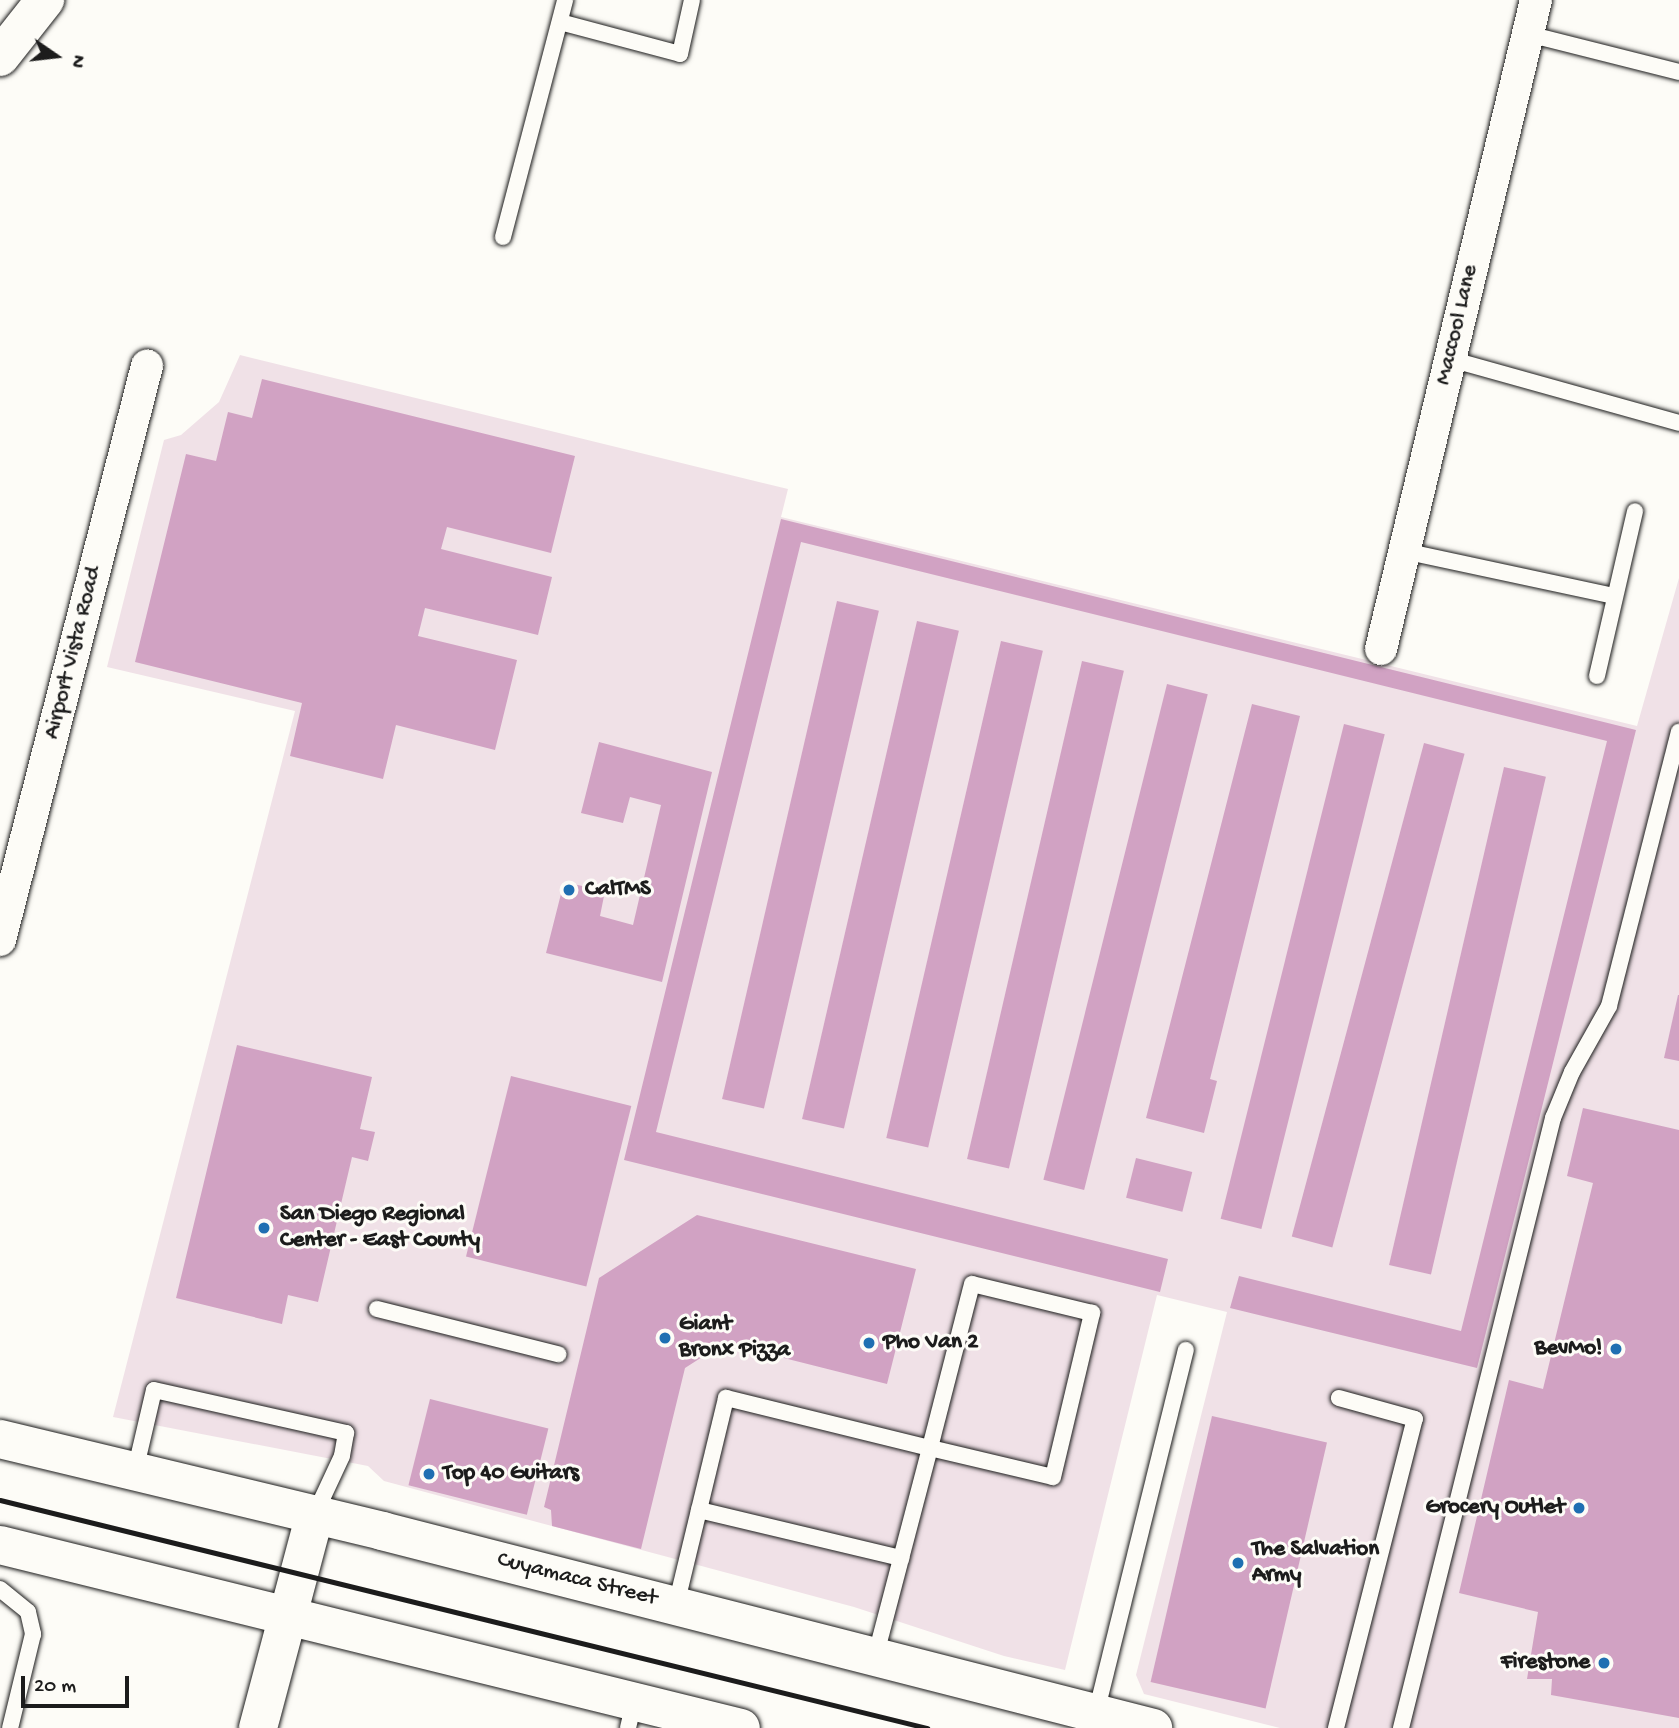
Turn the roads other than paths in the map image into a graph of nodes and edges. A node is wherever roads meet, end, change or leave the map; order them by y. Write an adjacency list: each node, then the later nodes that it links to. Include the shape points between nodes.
1 (45, 0): 7 (main road)
2 (565, 0): 5 (lane)
3 (692, 0): 5 (lane, via 680,54)
4 (1536, 0): 6 (street, Maccool Lane)
5 (560, 22): 9 (lane)
6 (1528, 34): 8 (lane); 10 (street, Maccool Lane)
7 (0, 57)
8 (1679, 72)
9 (503, 237)
10 (1450, 359): 12 (lane); 14 (street, Maccool Lane)
11 (147, 366): 19 (street, Airport Vista Road)
12 (1679, 423)
13 (1635, 511): 15 (lane)
14 (1404, 551): 15 (lane); 16 (street, Maccool Lane)
15 (1614, 596): 17 (lane)
16 (1381, 649)
17 (1597, 676)
18 (1678, 743): 42 (lane, via 1609,1006 1572,1072 1553,1118)
19 (0, 940)
20 (377, 1309): 22 (lane)
21 (1186, 1350): 35 (lane)
22 (558, 1354)
23 (1339, 1398): 41 (lane, via 1415,1419)
24 (0, 1439): 26 (main road, Cuyamaca Street)
25 (930, 1448): 25 (lane, via 972,1284 1093,1313 1053,1477); 27 (lane, via 726,1398); 30 (lane)
26 (135, 1471): 28 (main road, Cuyamaca Street); 28 (lane, via 154,1390 346,1433 342,1457)
27 (699, 1510): 30 (lane); 32 (lane)
28 (315, 1514): 32 (main road, Cuyamaca Street); 33 (main road)
29 (0, 1545): 33 (main road)
30 (901, 1558): 34 (lane)
31 (0, 1589): 37 (lane, via 28,1612 33,1634)
32 (676, 1605): 34 (main road, Cuyamaca Street)
33 (288, 1616): 36 (main road); 38 (main road)
34 (875, 1657): 35 (main road, Cuyamaca Street)
35 (1096, 1713): 40 (main road, Cuyamaca Street)
36 (631, 1715): 39 (main road)
37 (10, 1728)
38 (258, 1728)
39 (741, 1728)
40 (1153, 1728)
41 (1336, 1728)
42 (1401, 1728)

